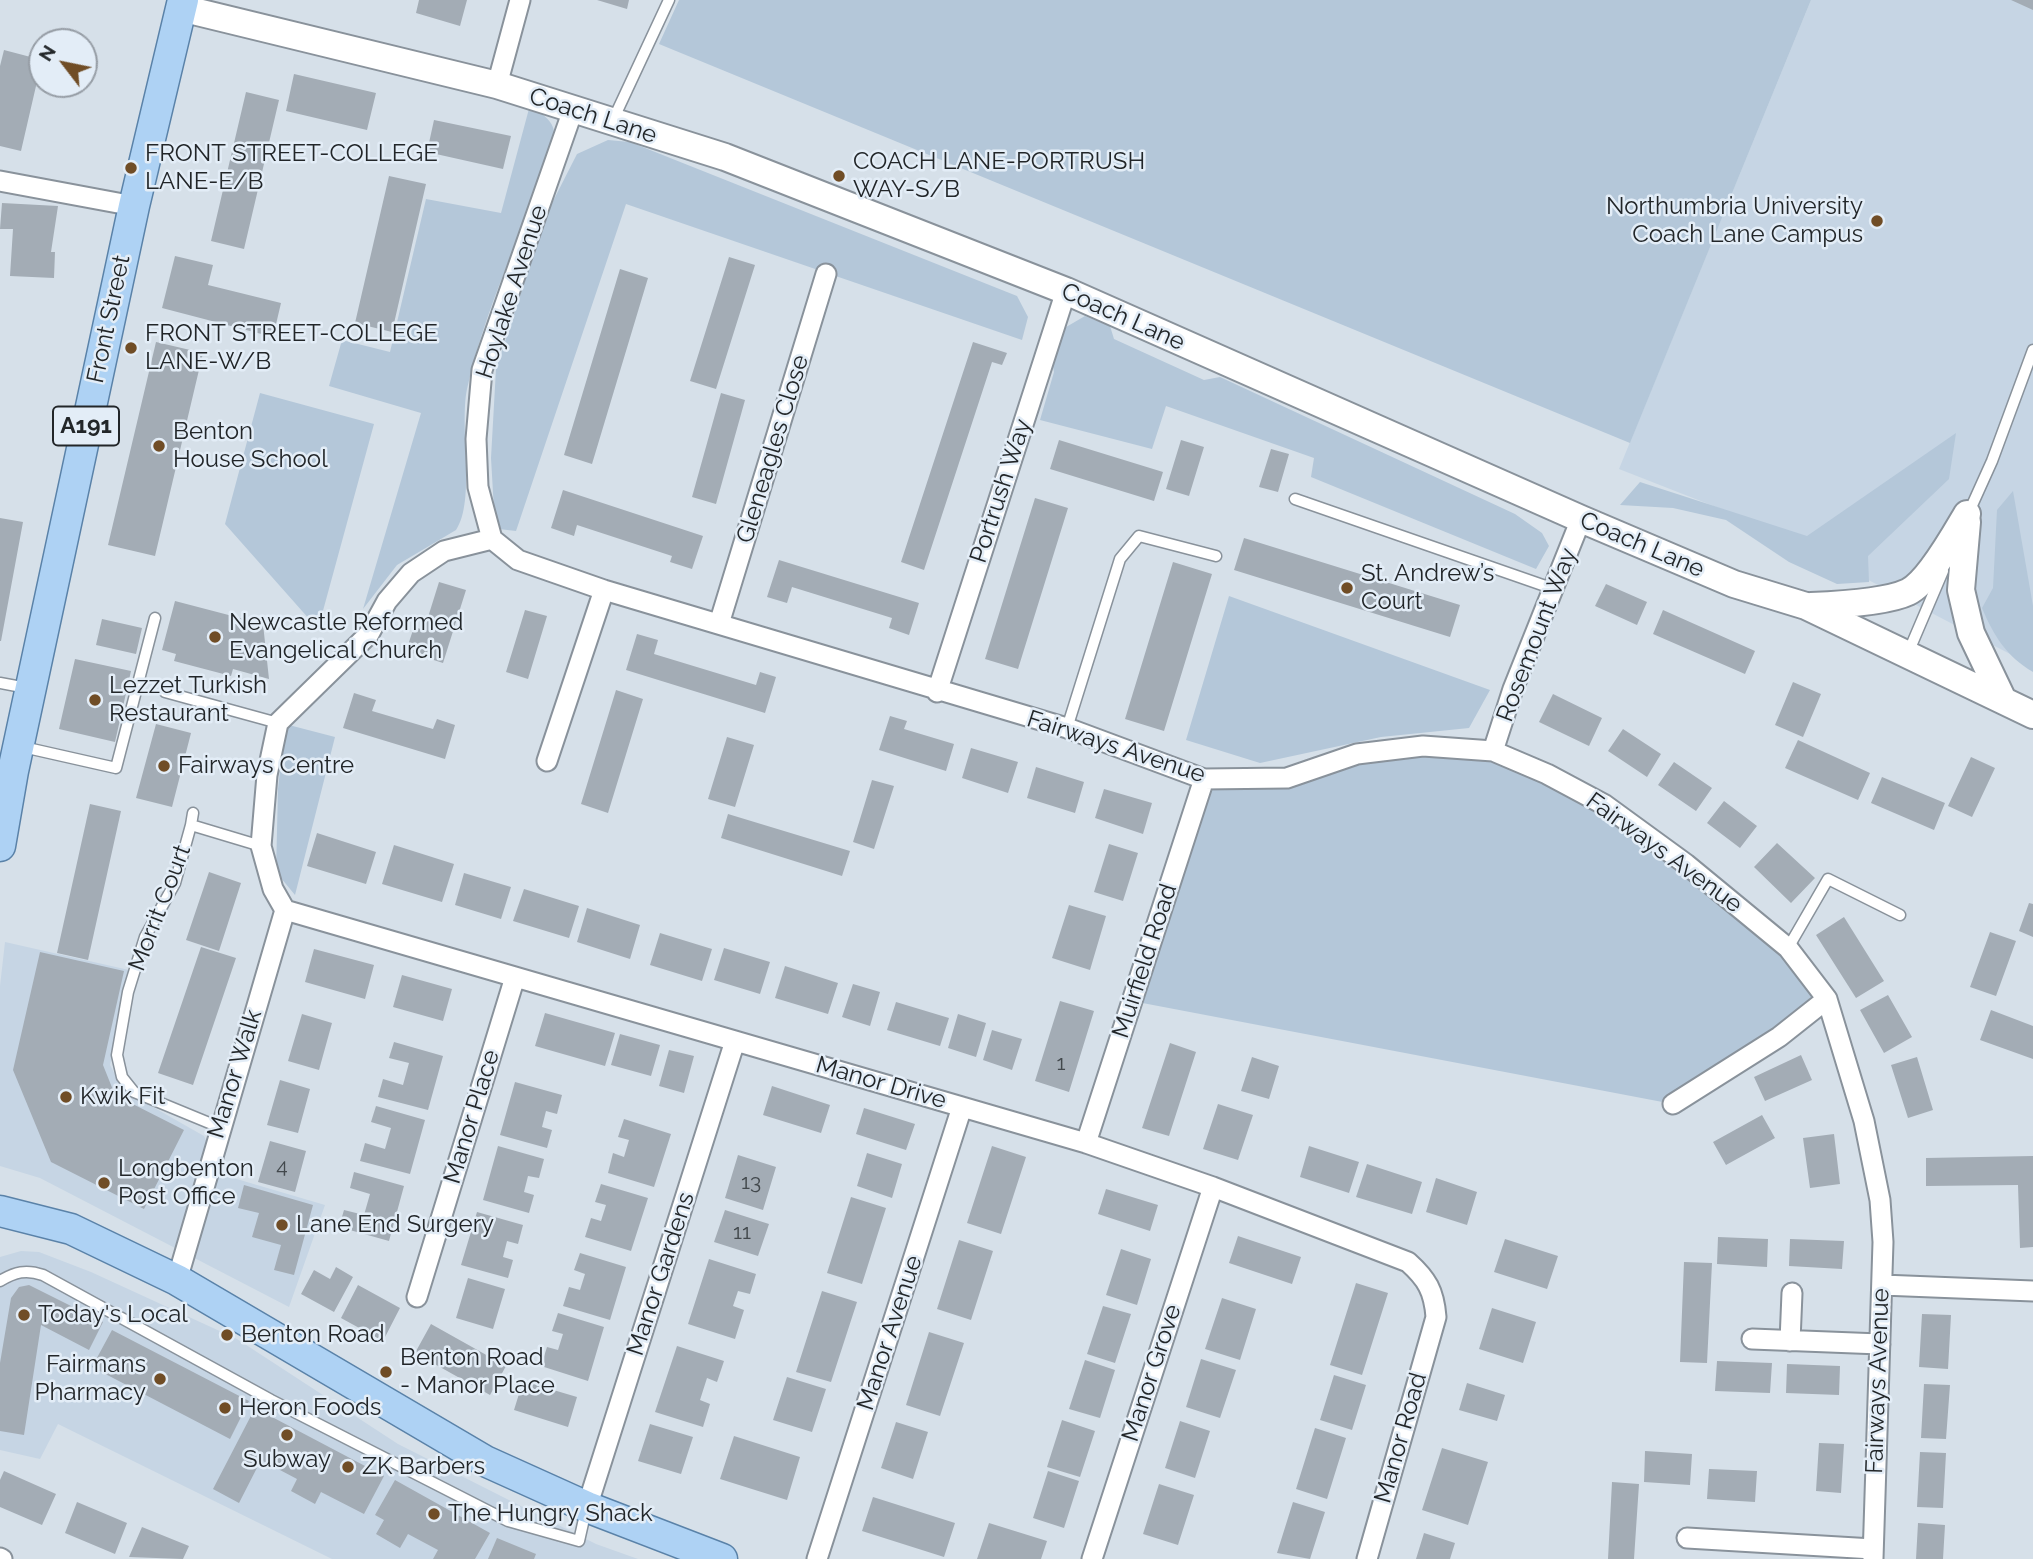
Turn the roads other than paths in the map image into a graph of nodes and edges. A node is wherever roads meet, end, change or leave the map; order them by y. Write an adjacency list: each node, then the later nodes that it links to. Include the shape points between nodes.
1 (520, 0): 4 (street)
2 (669, 0): 6 (lane)
3 (182, 4): 4 (street, Coach Lane); 8 (main road, Front Street / A191)
4 (497, 85): 5 (street, Coach Lane)
5 (573, 110): 6 (street, Coach Lane); 15 (street, Hoylake Avenue, via 482,370 476,439 478,488)
6 (612, 122): 10 (street, Coach Lane, via 725,157)
7 (0, 181): 8 (street)
8 (134, 206): 24 (main road, Front Street / A191)
9 (826, 274): 21 (street, Gleneagles Close)
10 (1066, 291): 14 (street, Coach Lane); 26 (street, Portrush Way)
11 (2033, 350): 13 (lane)
12 (1295, 499): 17 (lane)
13 (1967, 514): 19 (street, via 1938,562 1909,592); 22 (lane); 27 (street, via 1961,590 1971,633)
14 (1581, 519): 17 (street, Rosemount Way); 19 (street, Coach Lane, via 1734,584)
15 (492, 539): 18 (street, Fairways Avenue, via 518,559); 29 (street, via 444,551 411,573 387,601 369,634)
16 (1216, 556): 30 (lane, via 1139,536 1120,559)
17 (1554, 589): 31 (street, Rosemount Way)
18 (604, 590): 21 (street, Fairways Avenue); 32 (street)
19 (1806, 606): 22 (street, Coach Lane)
20 (155, 618): 33 (lane, via 116,768)
21 (719, 624): 26 (street, Fairways Avenue)
22 (1908, 654): 27 (street, Coach Lane)
23 (0, 683): 24 (lane)
24 (31, 689): 33 (main road, Front Street / A191)
25 (165, 692): 29 (lane)
26 (937, 692): 30 (street, Fairways Avenue)
27 (2003, 700): 28 (street, Coach Lane)
28 (2033, 715)
29 (278, 723): 39 (street, via 267,775)
30 (1067, 728): 34 (street, Fairways Avenue)
31 (1493, 751): 34 (street, Fairways Avenue, via 1423,746 1357,754 1287,778); 42 (street, Fairways Avenue, via 1605,805)
32 (547, 761)
33 (11, 762): 35 (main road, Front Street / A191)
34 (1204, 779): 49 (street, Muirfield Road)
35 (4, 805): 38 (main road, Front Street / A191)
36 (193, 813): 37 (lane)
37 (191, 825): 39 (lane, Morrit Court); 48 (lane, Morrit Court, via 175,883 145,937 128,992 117,1055 122,1077 134,1093)
38 (0, 846)
39 (261, 846): 40 (street, via 273,890)
40 (285, 910): 43 (street, Manor Drive); 48 (street, Manor Walk)
41 (1900, 915): 42 (lane, via 1828,879)
42 (1788, 948): 44 (street, Fairways Avenue)
43 (516, 977): 45 (street, Manor Drive); 57 (street, Manor Place)
44 (1827, 999): 46 (street, via 1779,1037); 54 (street, Fairways Avenue, via 1864,1121 1880,1200)
45 (735, 1041): 47 (street, Manor Drive); 62 (street, Manor Gardens)
46 (1673, 1104)
47 (962, 1107): 49 (street, Manor Drive); 66 (street, Manor Avenue)
48 (219, 1127): 52 (street, Manor Walk)
49 (1086, 1143): 50 (street, Manor Drive)
50 (1213, 1186): 58 (street, Manor Drive, via 1408,1262 1427,1280); 67 (street, Manor Grove)
51 (11, 1213): 52 (main road, via 71,1228)
52 (177, 1280): 62 (main road, via 485,1461)
53 (0, 1281): 62 (lane, via 25,1271 43,1275 271,1400 508,1521 579,1541)
54 (1882, 1285): 55 (street); 61 (street, Fairways Avenue)
55 (2033, 1291)
56 (1792, 1293): 60 (street)
57 (417, 1297)
58 (1436, 1317): 68 (street, Manor Road)
59 (1752, 1339): 60 (street)
60 (1790, 1341): 61 (street)
61 (1880, 1344): 64 (street, Fairways Avenue)
62 (587, 1507): 65 (main road)
63 (1687, 1538): 64 (street)
64 (1873, 1554)
65 (722, 1559)
66 (817, 1559)
67 (1092, 1559)
68 (1367, 1559)

